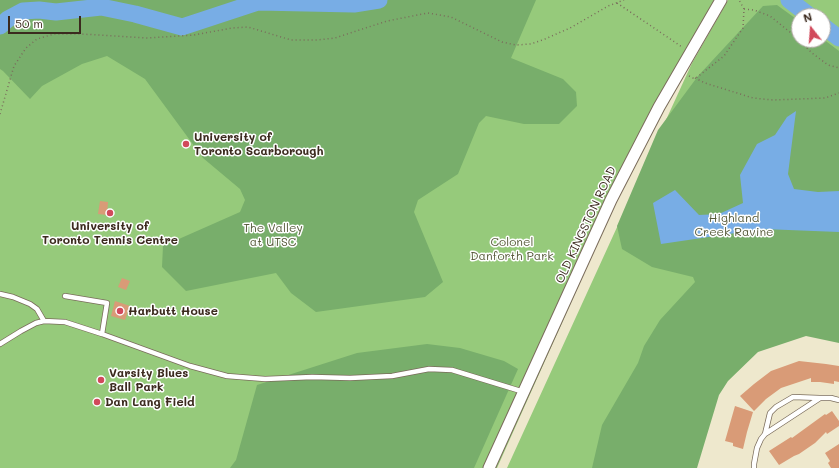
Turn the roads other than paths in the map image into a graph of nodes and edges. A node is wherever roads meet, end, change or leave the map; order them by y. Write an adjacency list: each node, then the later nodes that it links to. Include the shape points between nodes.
1 (720, 3): 7 (street, OLD KINGSTON ROAD, via 659,107 611,200)
2 (0, 294): 4 (lane, via 30,304)
3 (65, 296): 5 (lane, via 107,303)
4 (44, 321): 5 (lane, via 65,322); 6 (lane)
5 (102, 334): 7 (lane, via 190,366 227,376 265,379 350,378 392,376 429,369 452,370)
6 (0, 344)
7 (524, 392): 11 (street, OLD KINGSTON ROAD)
8 (820, 398): 9 (lane); 10 (lane); 10 (lane, via 793,397 776,407 770,413)
9 (839, 400)
10 (765, 434): 12 (lane, via 757,448)
11 (489, 468)
12 (754, 468)

